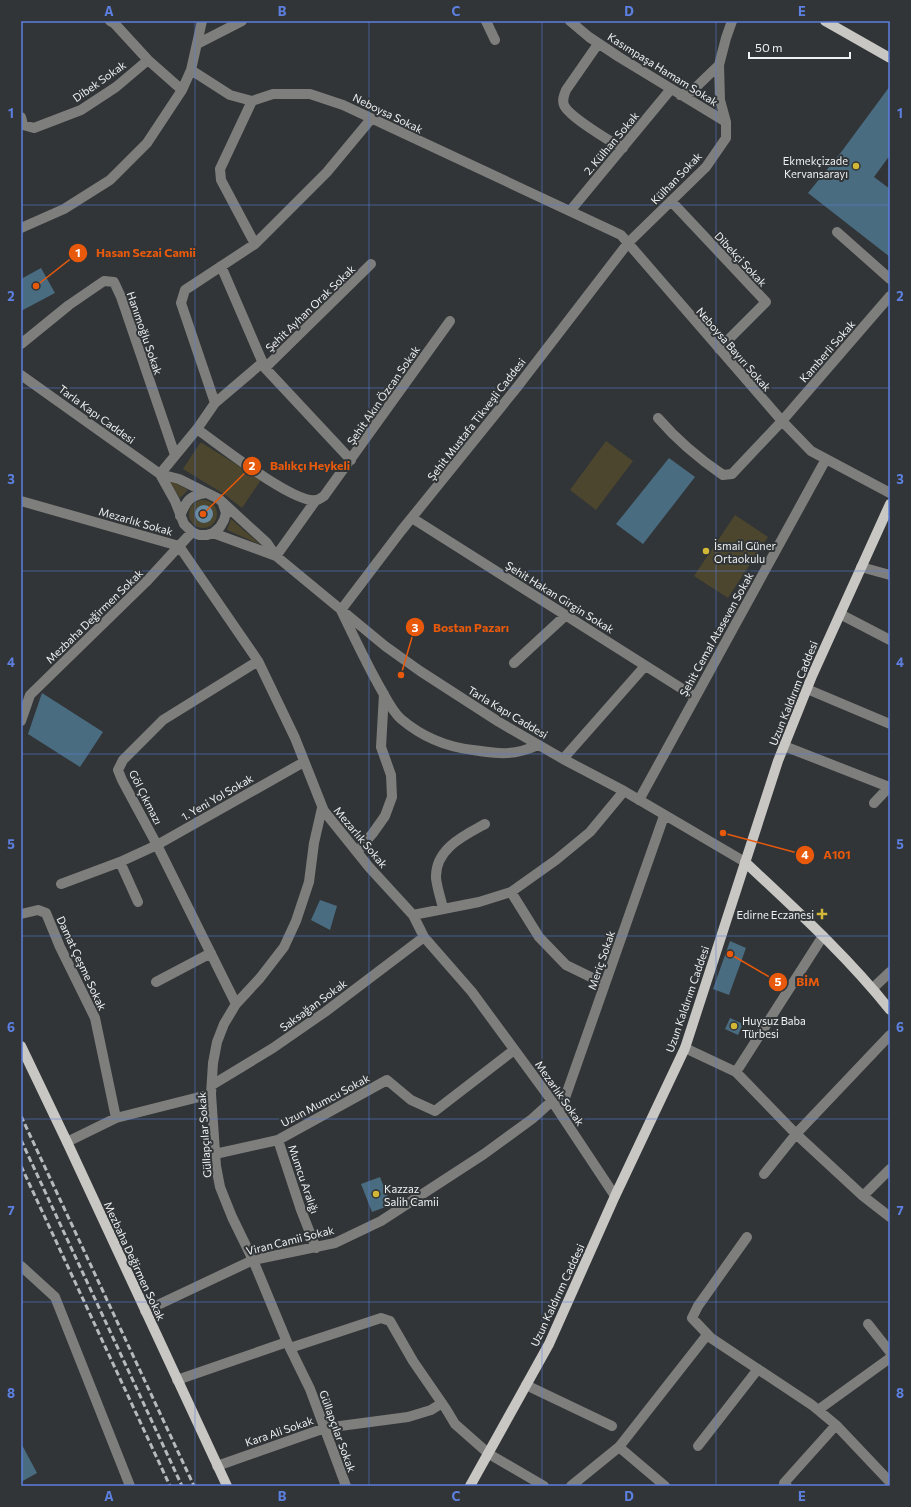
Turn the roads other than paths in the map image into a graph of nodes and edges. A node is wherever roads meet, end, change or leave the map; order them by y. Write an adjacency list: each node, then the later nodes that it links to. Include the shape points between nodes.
1 (110, 21): 12 (street)
2 (202, 21): 9 (street)
3 (242, 21): 9 (street)
4 (486, 21): 8 (street)
5 (570, 21): 10 (street, Kasımpaşa Hamam Sokak)
6 (732, 21): 13 (street)
7 (825, 21): 11 (main road)
8 (495, 40)
9 (197, 44): 14 (street)
10 (598, 44): 15 (street, Kasımpaşa Hamam Sokak); 22 (street, via 566,90 564,106 609,141)
11 (890, 58)
12 (148, 60): 16 (street); 19 (street, Dibek Sokak, via 116,87 81,110 34,128 23,124)
13 (719, 65): 17 (street, via 692,91); 21 (street, via 720,100)
14 (191, 70): 16 (street); 18 (street, via 230,95)
15 (671, 89): 17 (street, Kasımpaşa Hamam Sokak); 22 (street, 2. Külhan Sokak)
16 (182, 90): 25 (street, via 147,142 110,180 64,209)
17 (680, 95): 21 (street, Kasımpaşa Hamam Sokak)
18 (252, 101): 20 (street, Neboysa Sokak, via 273,94 310,94 343,105); 28 (street, via 220,169 221,180)
19 (21, 117)
20 (371, 119): 24 (street, Neboysa Sokak); 28 (street, via 326,172)
21 (726, 122): 23 (street, Külhan Sokak, via 726,138 706,167)
22 (623, 148): 24 (street, 2. Külhan Sokak)
23 (671, 201): 27 (street, Külhan Sokak); 35 (street, Dibekçi Sokak, via 766,302)
24 (570, 211): 27 (street, Neboysa Bayırı Sokak, via 621,235)
25 (21, 228)
26 (837, 232): 31 (street)
27 (628, 243): 35 (street, Neboysa Bayırı Sokak); 53 (street, Şehit Mustafa Tikveşli Caddesi)
28 (255, 244): 30 (street)
29 (372, 264): 36 (street, Şehit Ayhan Orak Sokak)
30 (221, 266): 36 (street); 38 (street, via 185,290 181,303)
31 (890, 279)
32 (890, 296): 40 (street, Kamberli Sokak)
33 (450, 322): 44 (street, Şehit Akın Özcan Sokak)
34 (21, 344): 42 (street, Hanımoğlu Sokak, via 69,305 104,281 114,282)
35 (719, 349): 40 (street, Neboysa Bayırı Sokak)
36 (264, 365): 38 (street, Şehit Ayhan Orak Sokak); 44 (street)
37 (21, 375): 45 (street, Tarla Kapı Caddesi)
38 (216, 403): 41 (street, Şehit Ayhan Orak Sokak)
39 (658, 418): 40 (street, Kamberli Sokak, via 678,440 723,475 732,474)
40 (782, 421): 43 (street, Neboysa Bayırı Sokak, via 811,451)
41 (197, 429): 42 (street, Şehit Ayhan Orak Sokak); 48 (street, via 281,488 305,499)
42 (175, 455): 45 (street, Şehit Ayhan Orak Sokak)
43 (826, 459): 47 (street, Neboysa Bayırı Sokak); 69 (street, Şehit Cemal Ataseven Sokak)
44 (351, 460): 48 (street, Şehit Akın Özcan Sokak, via 324,496)
45 (160, 474): 46 (street, Tarla Kapı Caddesi, via 179,479); 52 (street, Tarla Kapı Caddesi)
46 (206, 493): 50 (street, Tarla Kapı Caddesi, via 219,499); 52 (street, via 197,494 189,499)
47 (890, 493)
48 (316, 500): 57 (street, Şehit Akın Özcan Sokak)
49 (21, 501): 56 (street, Mezarlık Sokak)
50 (223, 504): 55 (street, via 226,513 224,520); 57 (street, Tarla Kapı Caddesi, via 267,543)
51 (890, 504): 58 (main road, Uzun Kaldırım Caddesi)
52 (180, 516): 54 (street, Tarla Kapı Caddesi)
53 (412, 518): 60 (street, Şehit Mustafa Tikveşli Caddesi); 62 (street, Şehit Hakan Girgin Sokak)
54 (192, 532): 55 (street, Tarla Kapı Caddesi, via 199,535); 56 (street, Mezbaha Değirmen Sokak)
55 (213, 533): 57 (street, Tarla Kapı Caddesi)
56 (179, 546): 64 (street, Mezarlık Sokak); 70 (street, Mezbaha Değirmen Sokak, via 146,582 30,695)
57 (276, 556): 60 (street, Tarla Kapı Caddesi)
58 (861, 567): 59 (street); 61 (main road, Uzun Kaldırım Caddesi)
59 (890, 575)
60 (341, 610): 68 (street, via 368,668); 72 (street, Tarla Kapı Caddesi, via 420,672)
61 (840, 614): 63 (street); 67 (main road, Uzun Kaldırım Caddesi)
62 (566, 615): 65 (street); 66 (street, Şehit Hakan Girgin Sokak)
63 (890, 640)
64 (258, 661): 75 (street, Mezarlık Sokak); 83 (street, Göl Çıkmazı, via 163,720 123,760 118,770)
65 (514, 663)
66 (645, 666): 69 (street, Şehit Hakan Girgin Sokak); 74 (street)
67 (807, 689): 71 (street); 73 (main road, Uzun Kaldırım Caddesi)
68 (384, 694): 72 (street, via 400,718 443,743 497,754 524,752); 84 (street, via 381,747 391,774 392,796 385,816)
69 (695, 698): 78 (street, Şehit Cemal Ataseven Sokak)
70 (21, 721)
71 (890, 724)
72 (538, 745): 74 (street, Tarla Kapı Caddesi)
73 (784, 746): 76 (street); 86 (main road, Uzun Kaldırım Caddesi)
74 (563, 759): 77 (street, Tarla Kapı Caddesi)
75 (304, 762): 80 (street, Mezarlık Sokak); 83 (street, 1. Yeni Yol Sokak)
76 (890, 786): 79 (street)
77 (624, 791): 78 (street, Tarla Kapı Caddesi); 88 (street, via 590,832)
78 (639, 800): 81 (street, Tarla Kapı Caddesi)
79 (874, 802)
80 (322, 808): 84 (street, Mezarlık Sokak); 100 (street, Güllapçılar Sokak, via 309,882 296,920 284,947)
81 (664, 816): 86 (street, Tarla Kapı Caddesi); 98 (street, Meriç Sokak)
82 (485, 824): 90 (street, via 444,851 437,868 436,879)
83 (157, 845): 85 (street, 1. Yeni Yol Sokak); 95 (street, Göl Çıkmazı)
84 (357, 852): 92 (street, Mezarlık Sokak)
85 (120, 862): 87 (street, 1. Yeni Yol Sokak); 89 (street)
86 (745, 862): 93 (main road); 104 (main road, Uzun Kaldırım Caddesi)
87 (61, 884)
88 (511, 892): 90 (street, via 479,902); 98 (street, via 539,937 566,965)
89 (138, 902)
90 (443, 908): 92 (street)
91 (21, 914): 110 (street, Damat Çeşme Sokak, via 38,910 46,913 95,1018)
92 (413, 914): 94 (street, Mezarlık Sokak)
93 (823, 936): 99 (main road); 106 (street)
94 (424, 937): 105 (street, Mezarlık Sokak, via 472,992); 107 (street, Saksağan Sokak)
95 (210, 953): 97 (street); 100 (street, Göl Çıkmazı)
96 (890, 972): 99 (street)
97 (156, 982)
98 (605, 984): 109 (street, Meriç Sokak)
99 (873, 988): 101 (main road)
100 (236, 1004): 107 (street, Güllapçılar Sokak, via 217,1042)
101 (890, 1010)
102 (890, 1035): 111 (street)
103 (21, 1046): 113 (main road, Mezbaha Değirmen Sokak)
104 (685, 1048): 106 (street); 117 (main road, Uzun Kaldırım Caddesi)
105 (514, 1050): 108 (street, Mezarlık Sokak); 112 (street, Uzun Mumcu Sokak, via 435,1111 411,1100 387,1080)
106 (736, 1072): 111 (street)
107 (212, 1090): 110 (street, Saksağan Sokak); 114 (street, Güllapçılar Sokak)
108 (552, 1101): 109 (street, Mezarlık Sokak); 121 (street, Viran Camii Sokak, via 484,1154 381,1221 335,1243)
109 (560, 1112): 117 (street, Mezarlık Sokak)
110 (116, 1118): 113 (street, Saksağan Sokak)
111 (796, 1134): 116 (street); 118 (street)
112 (278, 1140): 114 (street, Uzun Mumcu Sokak); 121 (street, Mumcu Aralığı)
113 (68, 1142): 124 (main road, Mezbaha Değirmen Sokak)
114 (215, 1154): 122 (street, Güllapçılar Sokak, via 220,1187)
115 (890, 1170): 118 (street)
116 (764, 1174)
117 (615, 1196): 132 (main road, Uzun Kaldırım Caddesi, via 549,1344)
118 (863, 1196): 119 (street)
119 (890, 1217)
120 (747, 1237): 126 (street, via 692,1318)
121 (316, 1248): 122 (street, Viran Camii Sokak)
122 (254, 1260): 124 (street, Viran Camii Sokak); 127 (street, Güllapçılar Sokak)
123 (21, 1266): 143 (street, via 55,1297)
124 (145, 1311): 131 (main road, Mezbaha Değirmen Sokak)
125 (868, 1324): 128 (street)
126 (707, 1335): 130 (street); 139 (street)
127 (289, 1345): 131 (street); 133 (street, via 381,1318 390,1321 413,1361); 137 (street, Güllapçılar Sokak)
128 (890, 1352)
129 (890, 1358): 134 (street)
130 (758, 1370): 134 (street); 138 (street)
131 (177, 1380): 141 (main road, Mezbaha Değirmen Sokak)
132 (526, 1385): 136 (street); 140 (main road, Uzun Kaldırım Caddesi)
133 (442, 1402): 137 (street, Kara Ali Sokak, via 432,1410 408,1417); 140 (street, via 455,1424)
134 (818, 1410): 135 (street)
135 (836, 1425): 142 (street); 150 (street, via 784,1483)
136 (612, 1426)
137 (325, 1428): 141 (street, Kara Ali Sokak); 145 (street, Güllapçılar Sokak)
138 (698, 1446)
139 (619, 1447): 148 (street); 149 (street)
140 (488, 1454): 146 (main road, Uzun Kaldırım Caddesi); 147 (street)
141 (217, 1466): 144 (main road, Mezbaha Değirmen Sokak)
142 (890, 1482)
143 (130, 1486)
144 (227, 1486)
145 (346, 1486)
146 (470, 1486)
147 (544, 1486)
148 (571, 1486)
149 (665, 1486)
150 (787, 1486)

